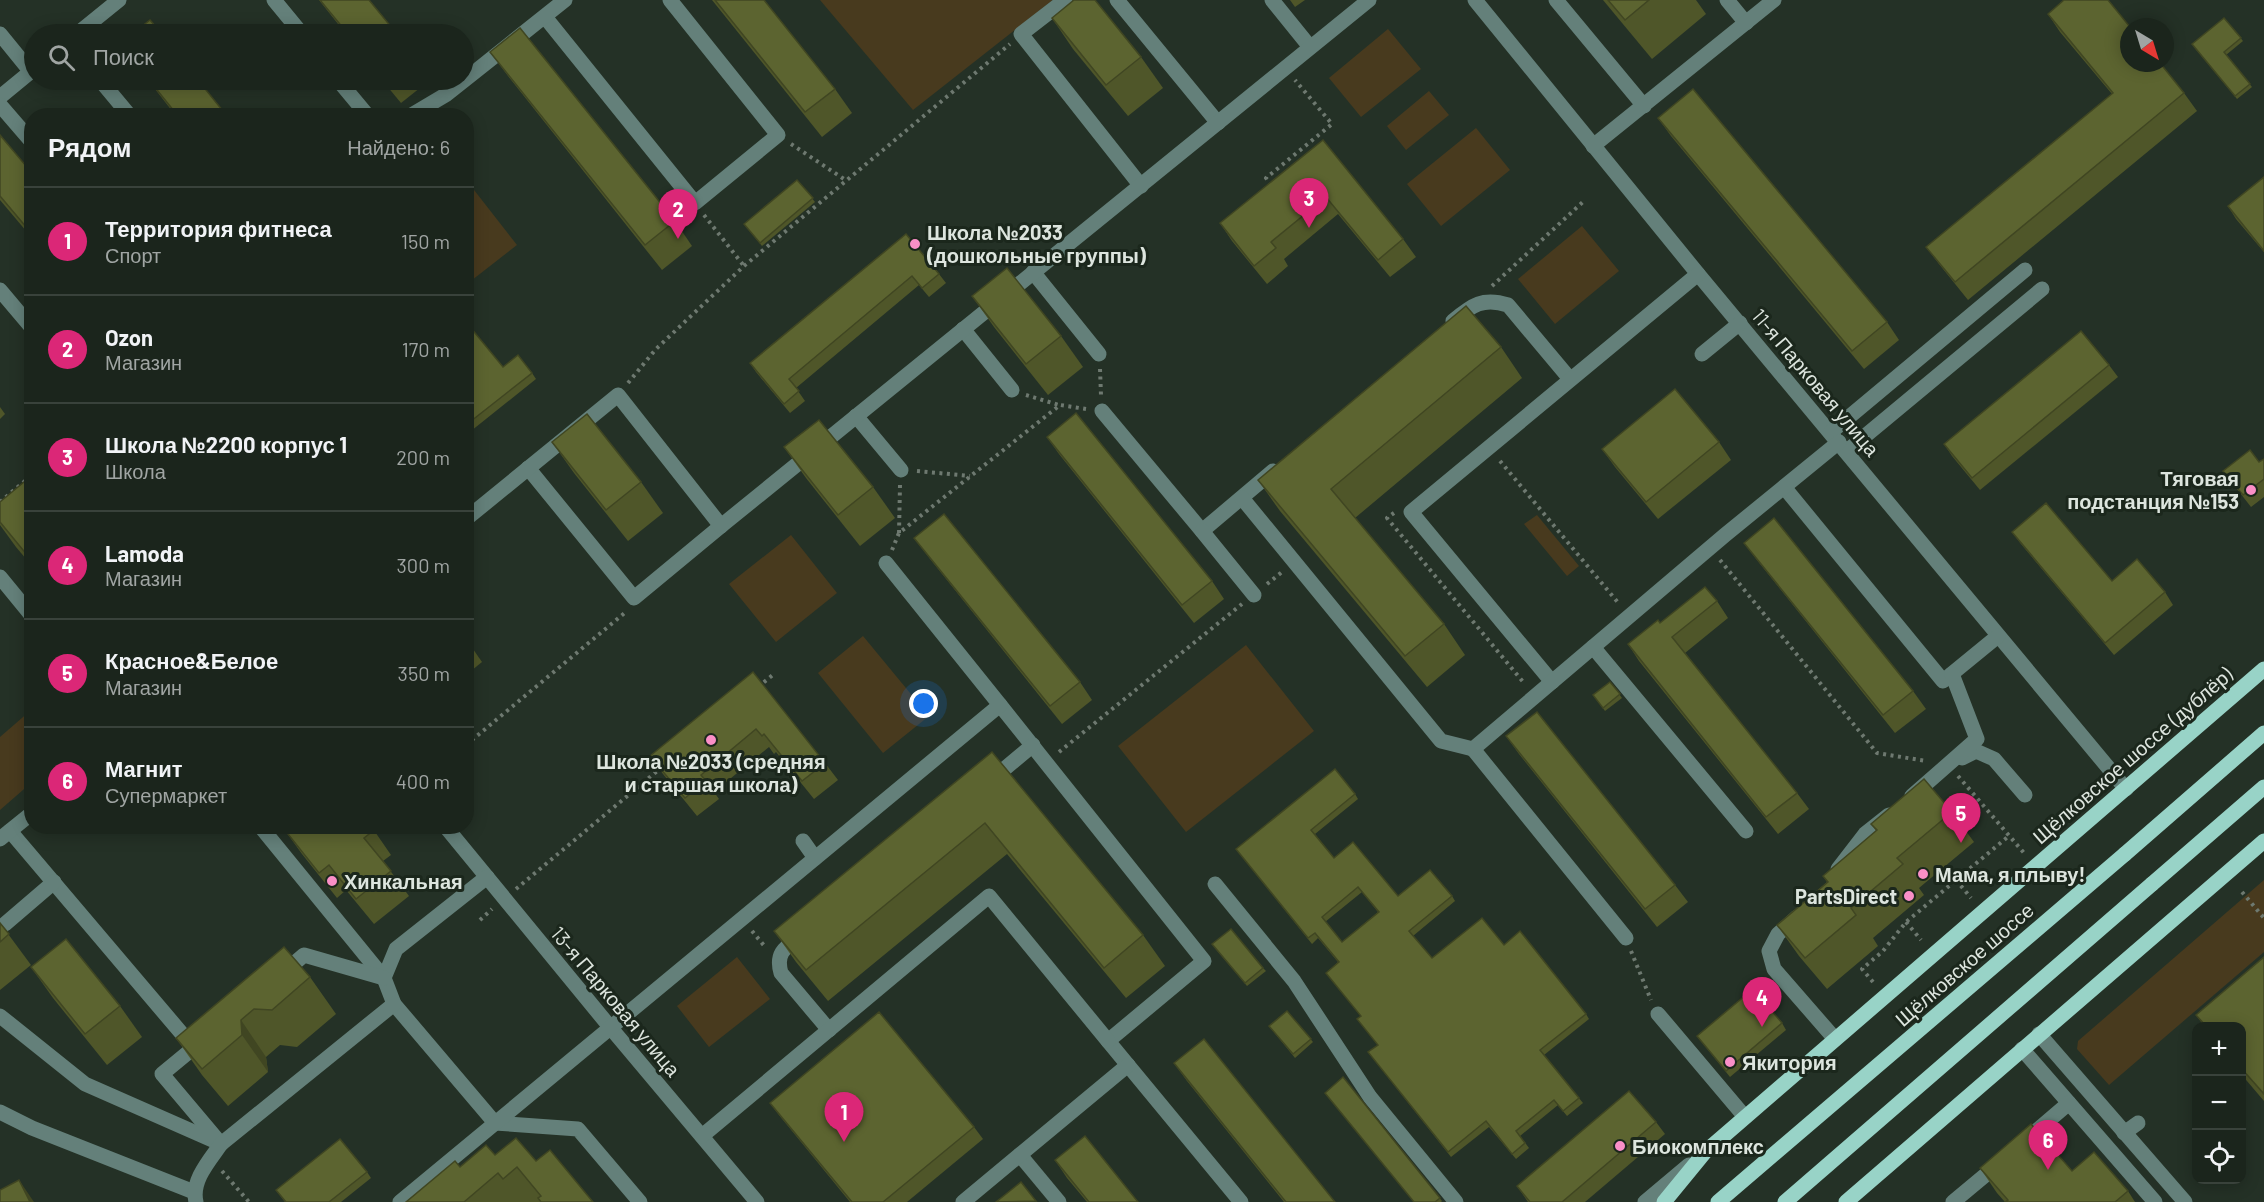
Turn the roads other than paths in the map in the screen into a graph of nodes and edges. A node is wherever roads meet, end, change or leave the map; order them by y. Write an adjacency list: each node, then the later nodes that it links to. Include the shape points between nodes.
1 (119, 0): 15 (street)
2 (274, 0): 16 (street)
3 (565, 0): 13 (street)
4 (670, 0): 13 (street, via 778,135 695,203)
5 (1065, 0): 34 (street, via 1021,34)
6 (1117, 0): 31 (street)
7 (1272, 0): 18 (street)
8 (1369, 0): 18 (street)
9 (1475, 0): 33 (street, 11-я Парковая улица)
10 (1556, 0): 27 (street)
11 (1727, 0): 14 (street)
12 (1774, 0): 14 (street)
13 (544, 16): 20 (street)
14 (1746, 23): 27 (street, via 1669,92)
15 (89, 24)
16 (294, 24)
17 (0, 34): 19 (street)
18 (1310, 47): 31 (street)
19 (24, 60)
20 (474, 72)
21 (24, 77): 25 (street)
22 (108, 90): 28 (street)
23 (346, 90): 29 (street)
24 (452, 90): 30 (street)
25 (0, 97)
26 (0, 105): 32 (street)
27 (1644, 106): 33 (street)
28 (123, 108)
29 (361, 108)
30 (423, 108)
31 (1218, 123): 34 (street)
32 (24, 133)
33 (1593, 146): 37 (street, 11-я Парковая улица)
34 (1141, 186): 36 (street)
35 (2025, 270): 50 (street)
36 (1033, 272): 43 (street); 44 (street)
37 (1698, 274): 41 (street, 11-я Парковая улица); 46 (street)
38 (2042, 289): 50 (street)
39 (0, 290): 40 (street)
40 (24, 318)
41 (1740, 323): 45 (street); 50 (street, 11-я Парковая улица)
42 (1445, 328): 46 (street, via 1472,305 1495,300 1509,305)
43 (963, 329): 47 (street); 49 (street)
44 (1099, 354)
45 (1702, 354)
46 (1570, 379): 67 (street, via 1411,512)
47 (1012, 390)
48 (1102, 411): 58 (street)
49 (856, 416): 53 (street); 57 (street)
50 (1839, 442): 54 (street); 63 (street, 11-я Парковая улица)
51 (1282, 464): 55 (street)
52 (528, 468): 56 (street); 57 (street, via 634,597); 57 (street, via 618,395)
53 (901, 470)
54 (1784, 487): 64 (street); 66 (street, via 1943,681)
55 (1242, 498): 58 (street); 71 (street, via 1441,741)
56 (474, 512)
57 (721, 526)
58 (1202, 531): 61 (street)
59 (886, 563): 68 (street)
60 (0, 577): 62 (street)
61 (1254, 595)
62 (24, 606)
63 (1998, 636): 66 (street); 74 (street, 11-я Парковая улица)
64 (1593, 647): 67 (street); 78 (street)
65 (2264, 669): 74 (main road, Щёлковское шоссе (дублёр))
66 (1952, 674): 72 (street, via 1977,739)
67 (1552, 682): 71 (street)
68 (1000, 705): 70 (street); 84 (street)
69 (2264, 733): 127 (main road, Щёлковское шоссе, bridge)
70 (1033, 746): 75 (street); 103 (street, via 1204,961)
71 (1473, 749): 92 (street)
72 (1948, 765): 76 (street, via 1976,751 1994,759); 86 (street, via 1865,834)
73 (2264, 787): 128 (main road, bridge)
74 (2126, 789): 102 (main road, Щёлковское шоссе (дублёр))
75 (977, 791)
76 (2025, 795)
77 (24, 820): 81 (street)
78 (1746, 831)
79 (267, 834): 93 (street)
80 (452, 834): 85 (street, 13-я Парковая улица)
81 (5, 835): 87 (street)
82 (2264, 841): 101 (main road)
83 (803, 842): 84 (street)
84 (816, 858): 98 (street)
85 (487, 877): 93 (street, via 396,949); 98 (street, 13-я Парковая улица)
86 (1829, 880)
87 (54, 882): 90 (street); 104 (street)
88 (1215, 884): 124 (street, via 1294,981 1370,1097)
89 (1808, 908): 102 (street, via 1778,934 1769,951 1774,969)
90 (5, 924)
91 (810, 928): 99 (street, via 782,950 778,963 781,973)
92 (1626, 938)
93 (384, 978): 94 (street, via 304,955); 95 (street)
94 (270, 983)
95 (394, 1004): 110 (street); 114 (street)
96 (1658, 1014): 109 (street)
97 (0, 1016): 114 (street, via 85,1084)
98 (610, 1027): 110 (street); 113 (street, 13-я Парковая улица)
99 (829, 1030): 103 (street, via 989,896); 113 (street)
100 (211, 1034): 104 (street)
101 (2039, 1034): 105 (main road); 112 (street)
102 (1835, 1039): 109 (main road, Щёлковское шоссе (дублёр))
103 (1108, 1041): 106 (street)
104 (194, 1048): 114 (street, via 162,1074)
105 (2022, 1048): 107 (street); 129 (main road)
106 (1128, 1065): 116 (street); 123 (street)
107 (2069, 1103): 130 (street); 131 (street)
108 (0, 1112): 117 (street)
109 (1745, 1117): 115 (main road, Щёлковское шоссе (дублёр))
110 (495, 1123): 118 (street); 119 (street, via 578,1129)
111 (2138, 1123): 112 (street)
112 (2124, 1134): 132 (street)
113 (702, 1136): 120 (street, 13-я Парковая улица)
114 (221, 1144): 117 (street, via 203,1169)
115 (1705, 1152): 125 (street, Щёлковское шоссе (дублёр)); 126 (main road)
116 (1020, 1155): 121 (street); 122 (street)
117 (195, 1197)
118 (400, 1202)
119 (640, 1202)
120 (757, 1202)
121 (963, 1202)
122 (1059, 1202)
123 (1241, 1202)
124 (1456, 1202)
125 (1645, 1202)
126 (1664, 1202)
127 (1718, 1202)
128 (1785, 1202)
129 (1846, 1202)
130 (1953, 1202)
131 (2155, 1202)
132 (2185, 1202)

